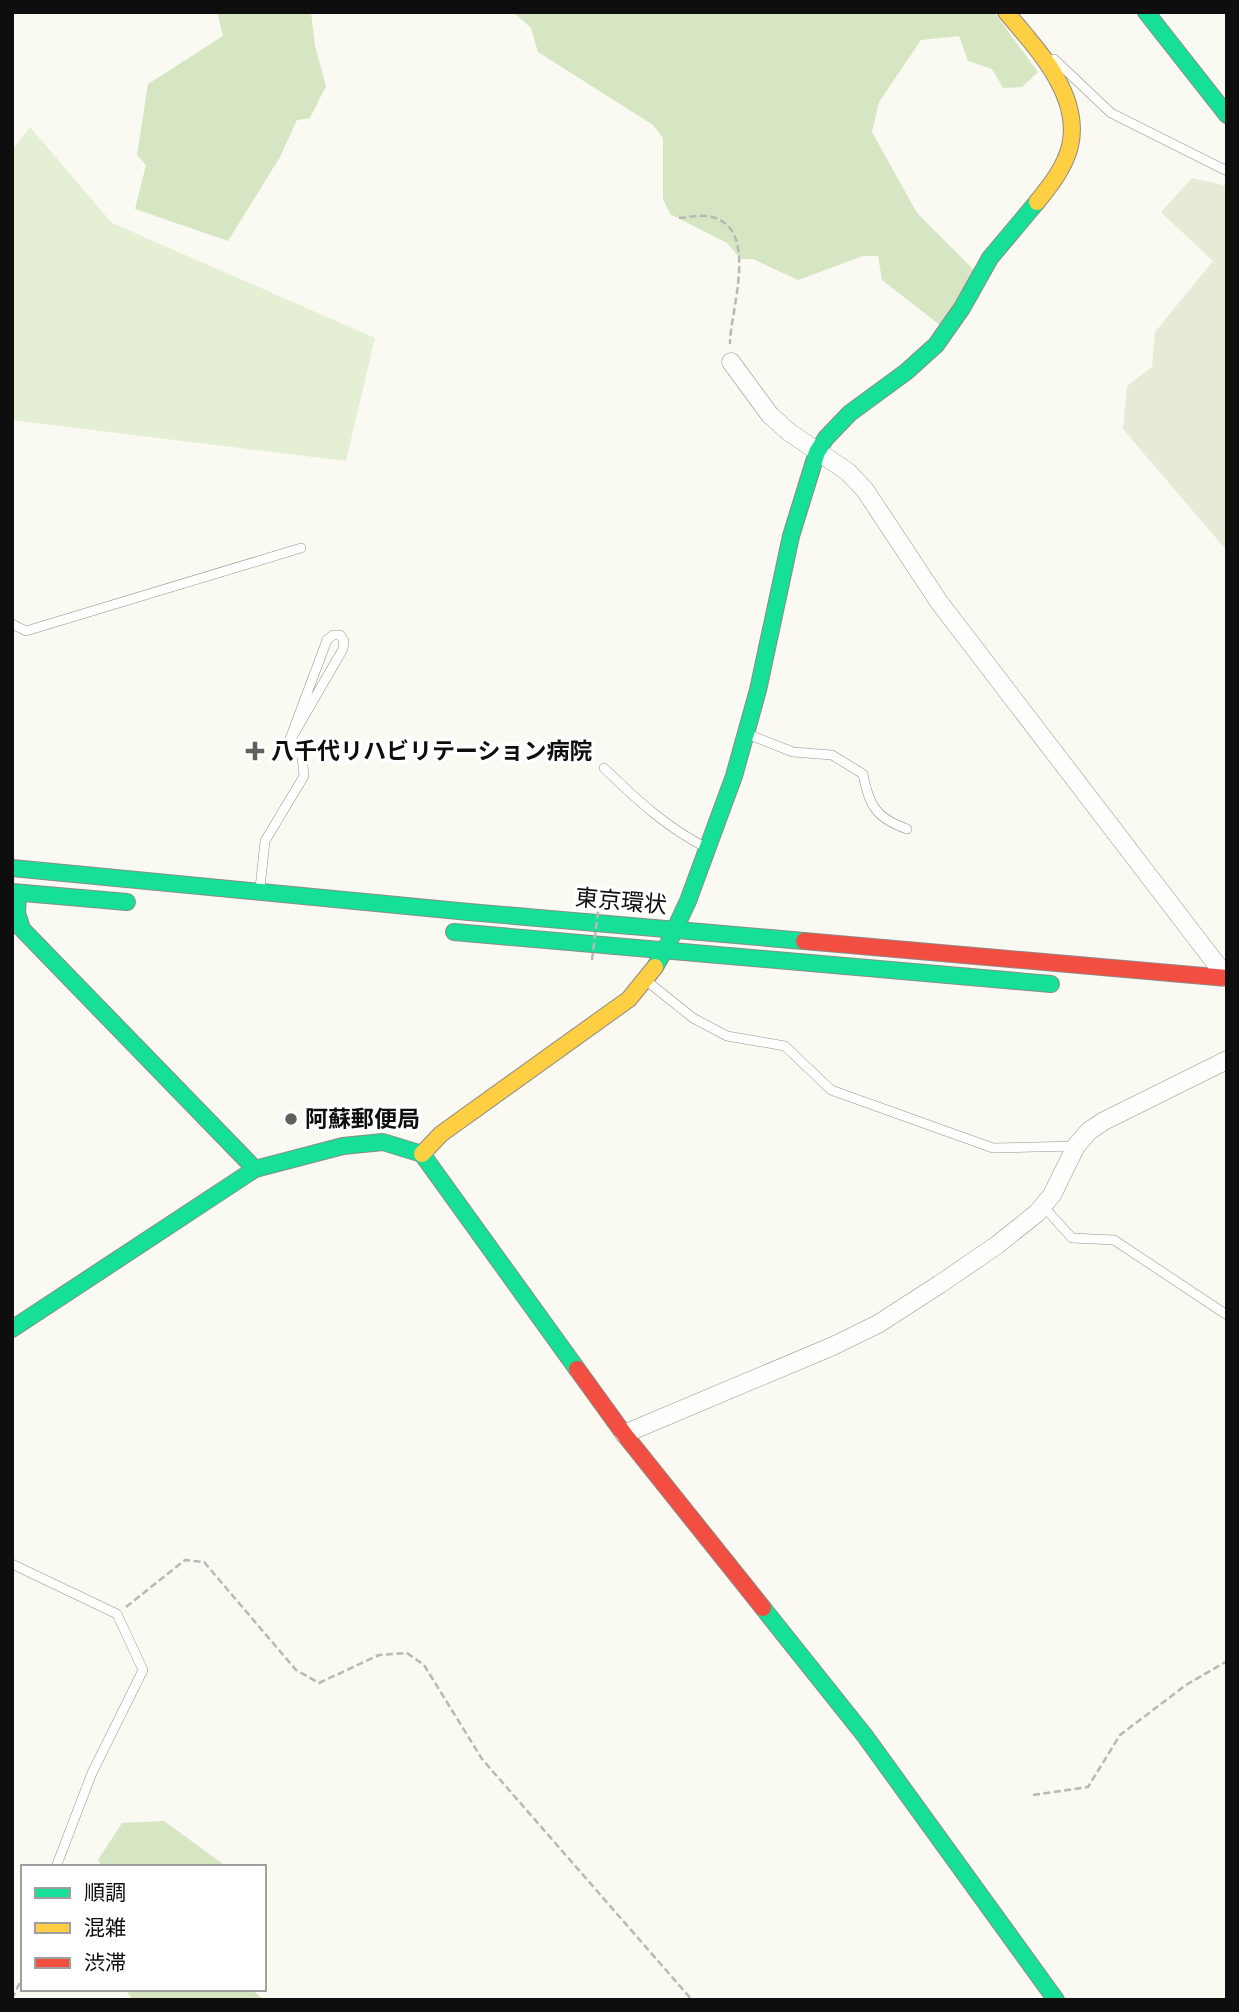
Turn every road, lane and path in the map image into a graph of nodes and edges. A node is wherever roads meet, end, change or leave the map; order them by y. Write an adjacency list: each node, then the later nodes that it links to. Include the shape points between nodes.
1 (1006, 12): 3 (main road)
2 (1146, 12): 4 (main road)
3 (1023, 33): 5 (lane, via 1111,113); 8 (main road, via 1053,74 1067,104 1070,147 1060,169 989,259 937,344 850,413)
4 (1227, 115)
5 (1227, 171)
6 (679, 218): 7 (path, via 713,217 728,225 739,244)
7 (731, 362): 8 (street, via 769,415)
8 (817, 451): 11 (main road, via 792,530); 25 (street, via 865,490 939,602)
9 (301, 548): 10 (lane, via 26,631)
10 (12, 624)
11 (746, 733): 14 (lane, via 793,752 832,755 863,774 866,793 877,813); 15 (main road)
12 (288, 744): 12 (lane, via 327,640 340,635 343,649); 18 (lane, via 302,756 304,776 265,841)
13 (604, 768): 15 (lane, via 648,809)
14 (907, 829)
15 (709, 849): 21 (main road)
16 (12, 869): 18 (main road, 東京環状)
17 (15, 892): 19 (main road); 31 (main road, via 22,929)
18 (259, 893): 21 (main road, 東京環状)
19 (148, 904)
20 (599, 904): 24 (path, bridge)
21 (676, 929): 23 (main road); 25 (main road, 東京環状)
22 (441, 931): 23 (main road, 東京環状)
23 (664, 952): 26 (main road); 27 (main road, 東京環状)
24 (592, 960)
25 (1227, 978)
26 (647, 980): 29 (lane, via 693,1018 727,1036 785,1046 831,1090 993,1148); 30 (main road, via 629,999 441,1134)
27 (1061, 985)
28 (1227, 1060): 29 (street, via 1104,1121)
29 (1076, 1146): 32 (street)
30 (422, 1154): 31 (main road, via 383,1142 303,1155); 35 (main road)
31 (255, 1170): 34 (main road)
32 (1043, 1206): 33 (lane, via 1072,1238 1114,1240); 35 (street, via 997,1245 878,1324)
33 (1227, 1315)
34 (12, 1329)
35 (624, 1434): 44 (main road, via 865,1736)
36 (12, 1564): 37 (lane)
37 (117, 1614): 40 (lane, via 143,1670 92,1773); 43 (path, via 186,1560 204,1562 296,1670 319,1683 379,1655 407,1653 424,1665 482,1759)
38 (1227, 1661): 39 (path, via 1186,1685 1120,1735 1088,1787)
39 (1033, 1795)
40 (57, 1865)
41 (21, 1980): 42 (path)
42 (12, 1999)
43 (692, 2000)
44 (1056, 2000)

